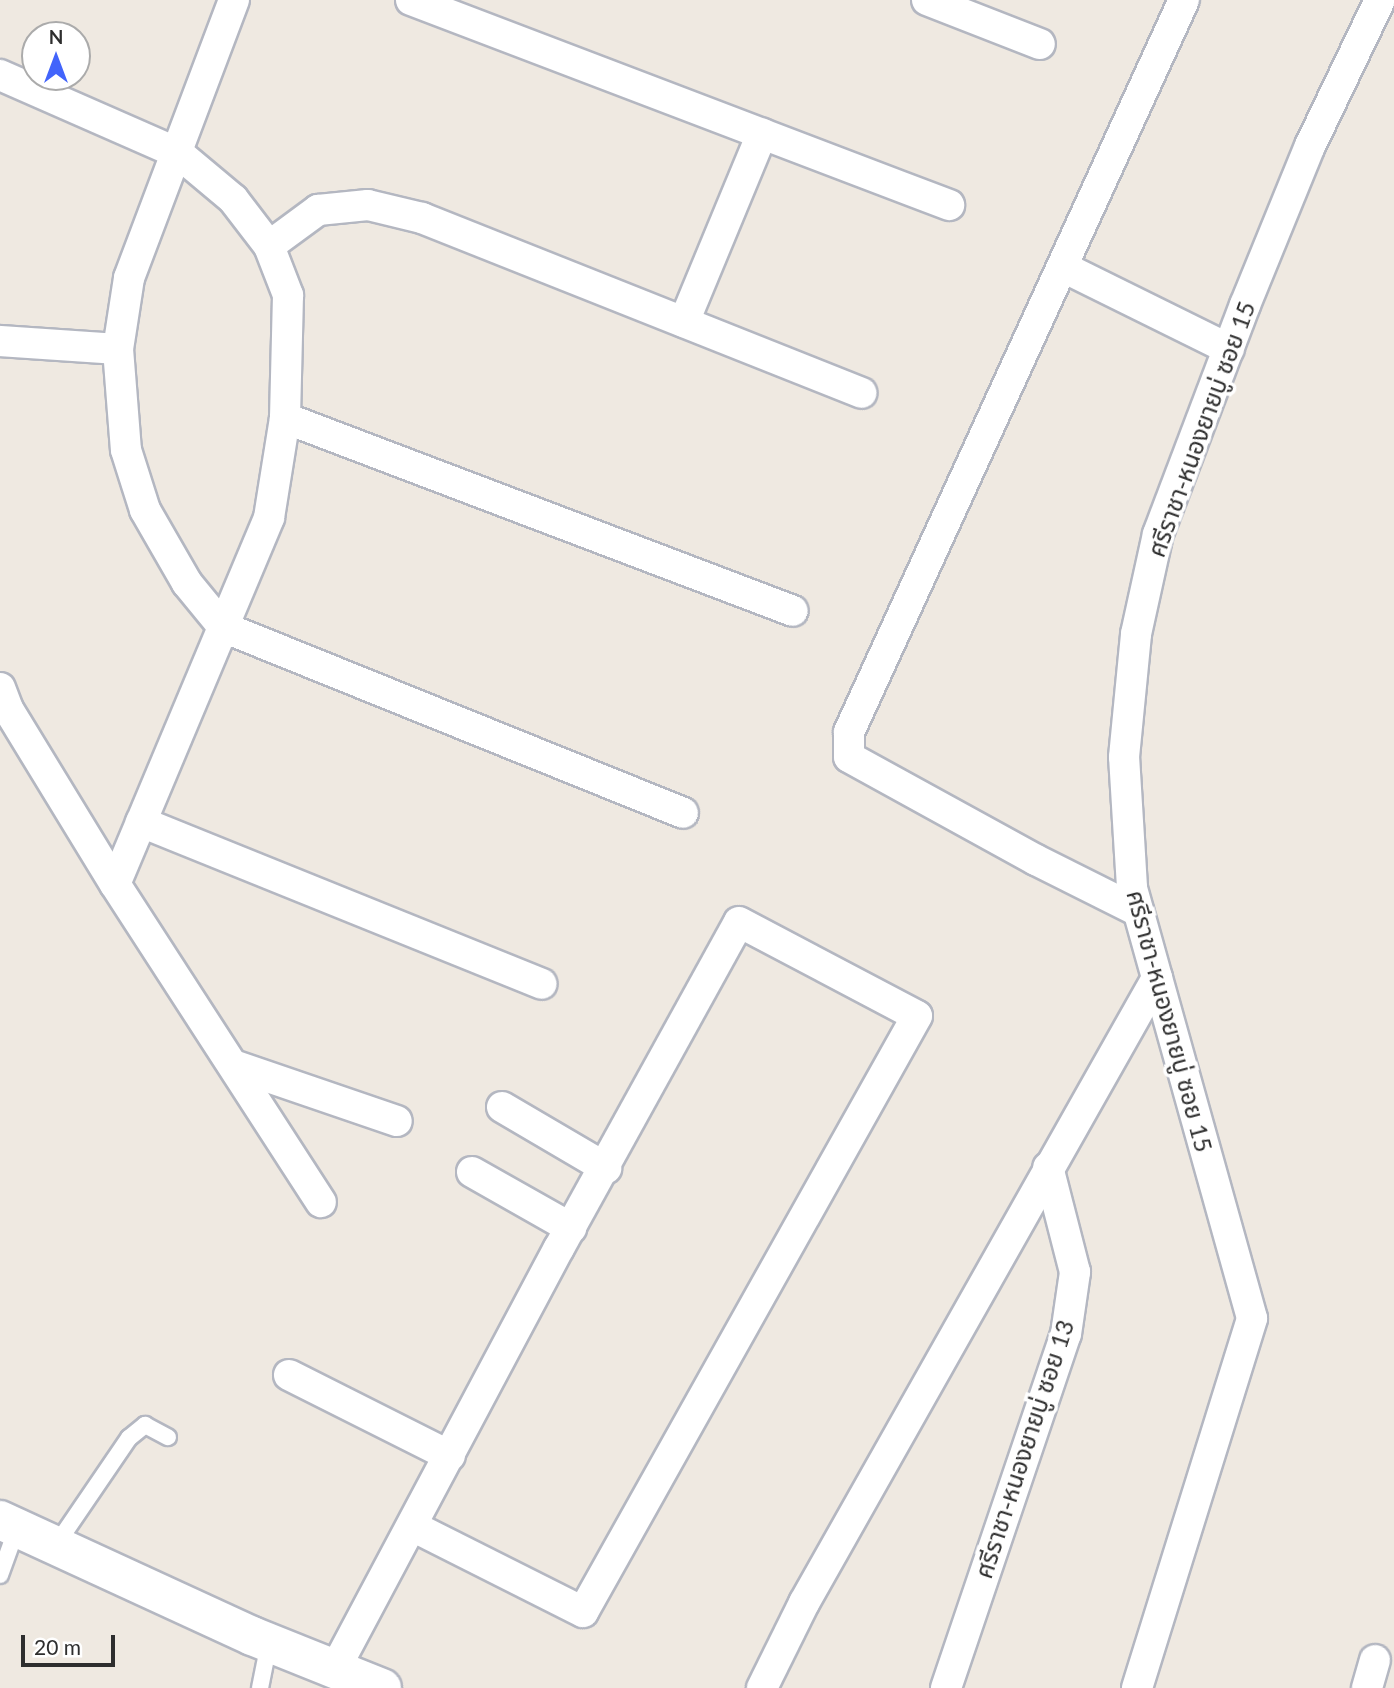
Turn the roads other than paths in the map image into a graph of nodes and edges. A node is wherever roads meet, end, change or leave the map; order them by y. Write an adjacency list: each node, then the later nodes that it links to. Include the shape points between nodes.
1 (234, 0): 9 (street)
2 (411, 0): 8 (street)
3 (927, 0): 6 (street)
4 (1184, 0): 12 (street)
5 (1380, 0): 16 (street, ศรีราชา-หนองยายบู่ ซอย 15, via 1310,146)
6 (1040, 44)
7 (0, 75): 9 (street)
8 (762, 134): 10 (street); 13 (street)
9 (178, 153): 11 (street, via 233,199); 15 (street, via 129,278)
10 (949, 205)
11 (269, 246): 13 (street, via 318,210 368,205 422,218); 18 (street, via 288,295)
12 (1063, 267): 16 (street); 25 (street, via 849,732 849,757)
13 (684, 322): 17 (street)
14 (0, 341): 15 (street)
15 (118, 349): 20 (street, via 126,450 145,510 187,583)
16 (1229, 349): 25 (street, ศรีราชา-หนองยายบู่ ซอย 15, via 1158,534 1136,634 1124,757 1132,887)
17 (861, 393)
18 (285, 418): 19 (street); 20 (street, via 269,518)
19 (793, 611)
20 (223, 627): 22 (street); 23 (street)
21 (0, 688): 24 (street, via 8,709)
22 (683, 813)
23 (141, 822): 24 (street); 27 (street)
24 (115, 884): 28 (street)
25 (1138, 911): 26 (street, ศรีราชา-หนองยายบู่ ซอย 15)
26 (1157, 978): 31 (street); 49 (street, ศรีราชา-หนองยายบู่ ซอย 15, via 1252,1318)
27 (541, 984)
28 (233, 1065): 30 (street); 34 (street)
29 (502, 1107): 32 (street)
30 (397, 1121)
31 (1048, 1167): 47 (street, via 811,1591); 48 (street, ศรีราชา-หนองยายบู่ ซอย 13, via 1075,1272 1066,1334)
32 (606, 1168): 35 (street); 40 (street, via 739,922 917,1016 583,1612)
33 (472, 1172): 35 (street)
34 (321, 1202)
35 (571, 1228): 38 (street)
36 (289, 1375): 38 (street)
37 (168, 1437): 41 (lane, via 145,1425 129,1438)
38 (450, 1457): 40 (street)
39 (8, 1524): 41 (main road); 42 (lane)
40 (412, 1526): 44 (street)
41 (56, 1545): 43 (main road)
42 (0, 1575)
43 (269, 1643): 44 (main road); 46 (lane)
44 (335, 1669): 45 (main road)
45 (374, 1687)
46 (260, 1688)
47 (762, 1688)
48 (946, 1688)
49 (1136, 1688)

